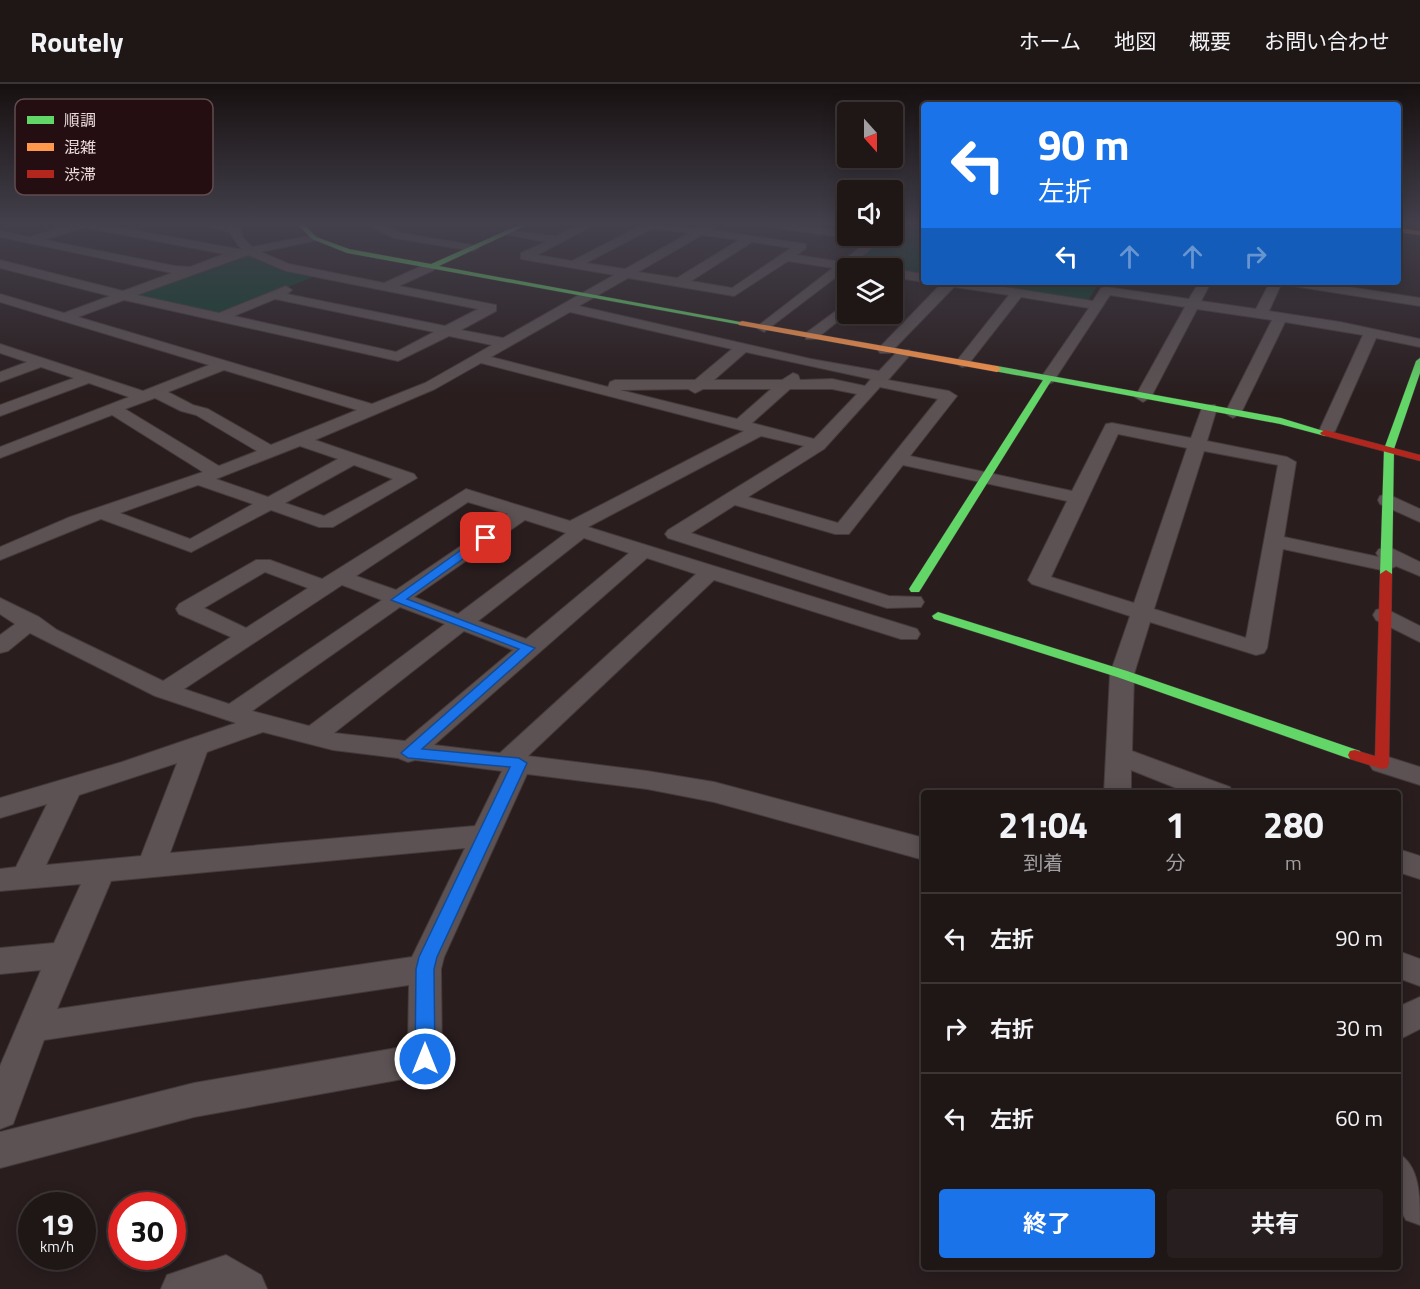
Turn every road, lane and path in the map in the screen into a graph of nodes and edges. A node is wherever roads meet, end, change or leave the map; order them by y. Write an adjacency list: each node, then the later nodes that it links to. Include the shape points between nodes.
1 (67, 281): 23 (street)
2 (162, 281): 23 (street)
3 (308, 281): 24 (street)
4 (348, 281): 20 (street)
5 (398, 281): 20 (street)
6 (510, 281): 22 (street)
7 (612, 281): 22 (street)
8 (668, 281): 12 (street)
9 (682, 281): 12 (street)
10 (750, 281): 12 (street, via 734,292)
11 (823, 281): 36 (street)
12 (679, 283)
13 (947, 285): 44 (street)
14 (969, 285): 21 (street)
15 (1204, 285): 28 (street)
16 (1275, 285): 31 (street)
17 (1340, 285): 18 (street)
18 (1356, 286): 26 (street); 35 (street)
19 (1109, 287): 27 (street); 28 (street)
20 (383, 288): 37 (street, via 490,308)
21 (1018, 293): 27 (street); 50 (street)
22 (588, 295): 29 (street); 36 (street)
23 (125, 296): 32 (street); 34 (street)
24 (273, 296): 34 (street); 37 (street)
25 (0, 298): 32 (street)
26 (1420, 302)
27 (1096, 305): 54 (street)
28 (1194, 305): 31 (street); 60 (street)
29 (567, 307): 40 (street); 42 (street)
30 (837, 315): 39 (street)
31 (1260, 315): 33 (street)
32 (66, 317): 51 (street)
33 (1280, 317): 35 (street); 66 (street)
34 (218, 318): 37 (street, via 398,357)
35 (1340, 327): 38 (street)
36 (764, 328): 39 (street)
37 (448, 331): 40 (street)
38 (1372, 332): 41 (street); 69 (street)
39 (811, 336): 44 (street)
40 (505, 343): 46 (street)
41 (1420, 343)
42 (744, 347): 49 (street); 56 (street)
43 (0, 348): 48 (street)
44 (885, 350): 45 (street)
45 (904, 353): 50 (street); 55 (street)
46 (478, 358): 58 (street); 64 (street, via 430,386)
47 (1420, 361): 73 (street)
48 (41, 362): 52 (street); 53 (street)
49 (811, 363): 55 (street); 57 (street)
50 (962, 363): 54 (street)
51 (223, 365): 59 (street); 64 (street)
52 (0, 377)
53 (89, 378): 59 (street); 65 (street)
54 (1048, 379): 60 (street); 80 (street)
55 (875, 383): 57 (street); 72 (street); 78 (street, via 949,396)
56 (700, 384): 57 (street); 58 (street); 62 (street)
57 (788, 384): 67 (street)
58 (589, 386): 62 (street)
59 (149, 394): 61 (street); 74 (street, via 202,412)
60 (1143, 397): 63 (street)
61 (112, 408): 75 (street); 79 (street)
62 (669, 408): 67 (street)
63 (1209, 408): 66 (street); 71 (street)
64 (370, 409): 70 (street)
65 (0, 411)
66 (1233, 413): 69 (street)
67 (740, 425): 68 (street)
68 (759, 430): 72 (street); 89 (street)
69 (1327, 431): 73 (street)
70 (300, 440): 74 (street); 77 (street)
71 (1197, 444): 83 (street, via 1112,428); 90 (street, via 1287,462); 100 (street)
72 (818, 445): 82 (street)
73 (1389, 449): 76 (street); 84 (street)
74 (270, 452): 79 (street)
75 (0, 453)
76 (1420, 458)
77 (353, 459): 85 (street); 85 (street, via 408,478 326,523)
78 (899, 459): 80 (street); 82 (street, via 842,530)
79 (217, 473): 81 (street)
80 (986, 477): 83 (street); 97 (street)
81 (197, 479): 85 (street); 86 (street)
82 (732, 498): 97 (street, via 675,534 887,602)
83 (1078, 498): 100 (street, via 1039,580)
84 (1387, 500): 88 (street); 93 (street)
85 (266, 503): 86 (street, via 190,546)
86 (104, 513): 92 (street)
87 (522, 513): 89 (street); 96 (street, via 465,495); 98 (street)
88 (1420, 516)
89 (576, 529): 91 (street); 104 (street)
90 (1274, 541): 93 (street); 100 (street, via 1256,648)
91 (643, 550): 95 (street); 109 (street)
92 (0, 554)
93 (1386, 559): 94 (street); 101 (street)
94 (1420, 570)
95 (711, 571): 105 (street); 118 (street)
96 (332, 582): 98 (street); 107 (street); 107 (street, via 263,564 187,609)
97 (914, 596): 102 (street)
98 (398, 600): 104 (street); 112 (street)
99 (0, 605): 103 (street)
100 (1142, 612): 110 (street)
101 (1384, 615): 106 (street); 119 (street)
102 (938, 616): 110 (street)
103 (31, 622): 108 (street); 111 (street, via 49,635)
104 (461, 623): 109 (street); 114 (street)
105 (909, 634)
106 (1420, 634)
107 (248, 637): 111 (street)
108 (0, 646)
109 (529, 648): 116 (street)
110 (1122, 674): 117 (street); 119 (street)
111 (164, 691): 112 (street)
112 (233, 713): 113 (street)
113 (261, 723): 114 (street); 115 (street)
114 (314, 736): 116 (street)
115 (196, 748): 121 (street); 128 (street)
116 (408, 753): 118 (street)
117 (1119, 756): 122 (street); 123 (street)
118 (513, 762): 125 (street); 126 (street, via 714,792)
119 (1382, 764): 120 (street)
120 (1420, 776)
121 (68, 790): 124 (street); 131 (street)
122 (1117, 790)
123 (1209, 790)
124 (0, 808)
125 (485, 836): 128 (street); 135 (street)
126 (921, 848)
127 (1401, 861): 129 (street)
128 (151, 867): 130 (street)
129 (1420, 868)
130 (100, 871): 131 (street); 132 (street)
131 (13, 879)
132 (63, 955): 133 (street); 139 (street)
133 (0, 961)
134 (1401, 965): 136 (street)
135 (425, 969): 139 (street); 142 (street, via 425,1059 194,1100)
136 (1420, 973)
137 (1420, 1011): 138 (street)
138 (1401, 1023)
139 (32, 1027): 140 (street)
140 (9, 1062): 141 (street)
141 (0, 1112)
142 (0, 1150)
143 (1401, 1177): 144 (street)
144 (1420, 1206)
145 (181, 1289): 146 (street, via 226,1275)
146 (247, 1289)

